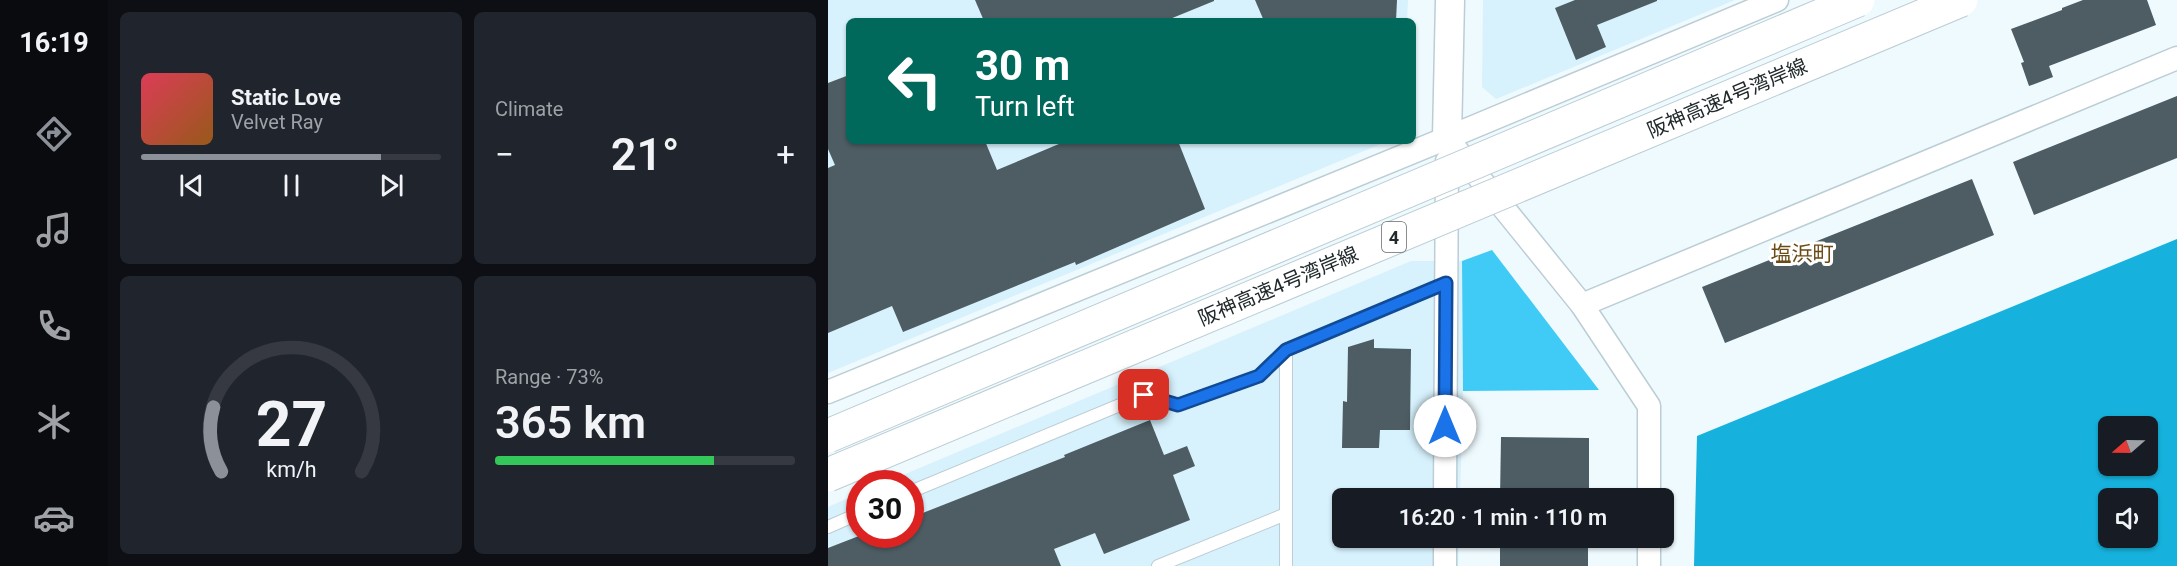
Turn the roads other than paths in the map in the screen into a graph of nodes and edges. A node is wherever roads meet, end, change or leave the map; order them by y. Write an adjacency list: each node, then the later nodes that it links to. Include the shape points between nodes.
1 (1450, 0): 6 (street)
2 (1777, 0): 6 (street)
3 (1858, 0): 11 (highway, 阪神高速4号湾岸線 / 4, bridge)
4 (1961, 0): 12 (highway, 阪神高速4号湾岸線 / 4, bridge)
5 (2177, 57): 8 (street)
6 (1448, 138): 7 (street); 8 (street); 10 (street)
7 (1446, 283): 9 (lane); 14 (street)
8 (1582, 305): 15 (street, via 1649,406)
9 (1286, 350): 13 (lane, via 1259,376 1178,405 1144,395); 16 (lane)
10 (828, 392)
11 (828, 436)
12 (828, 475)
13 (924, 486)
14 (1445, 488)
15 (1649, 488)
16 (1286, 514): 21 (lane); 22 (lane)
17 (846, 519): 18 (lane)
18 (828, 526)
19 (1445, 548): 23 (street)
20 (1649, 548): 24 (street)
21 (1158, 566)
22 (1286, 566)
23 (1445, 566)
24 (1649, 566)

